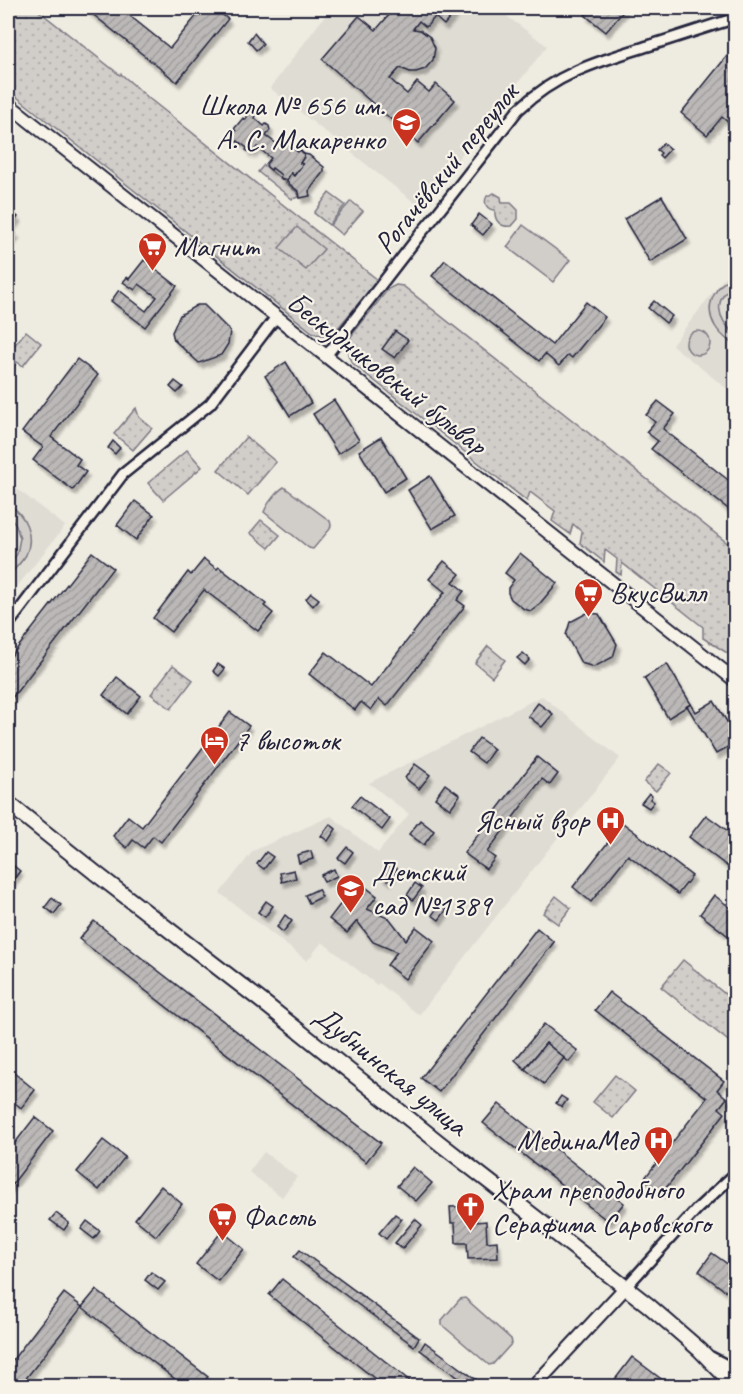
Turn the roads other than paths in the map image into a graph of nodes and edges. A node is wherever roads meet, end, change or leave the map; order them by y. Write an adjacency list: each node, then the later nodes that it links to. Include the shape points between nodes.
1 (735, 18): 4 (street, Рогачёвский переулок, via 597,62 532,97)
2 (8, 104): 3 (street, Бескудниковский бульвар)
3 (276, 317): 4 (street, Бескудниковский бульвар); 5 (street, via 210,404 123,474)
4 (326, 356): 6 (street, Бескудниковский бульвар)
5 (8, 625)
6 (735, 681)
7 (8, 803): 9 (main road, Дубнинская улица)
8 (735, 1173): 9 (street)
9 (625, 1288): 10 (main road, Дубнинская улица); 12 (street)
10 (700, 1350): 11 (street); 13 (main road, Дубнинская улица)
11 (735, 1370)
12 (534, 1386)
13 (735, 1386)

